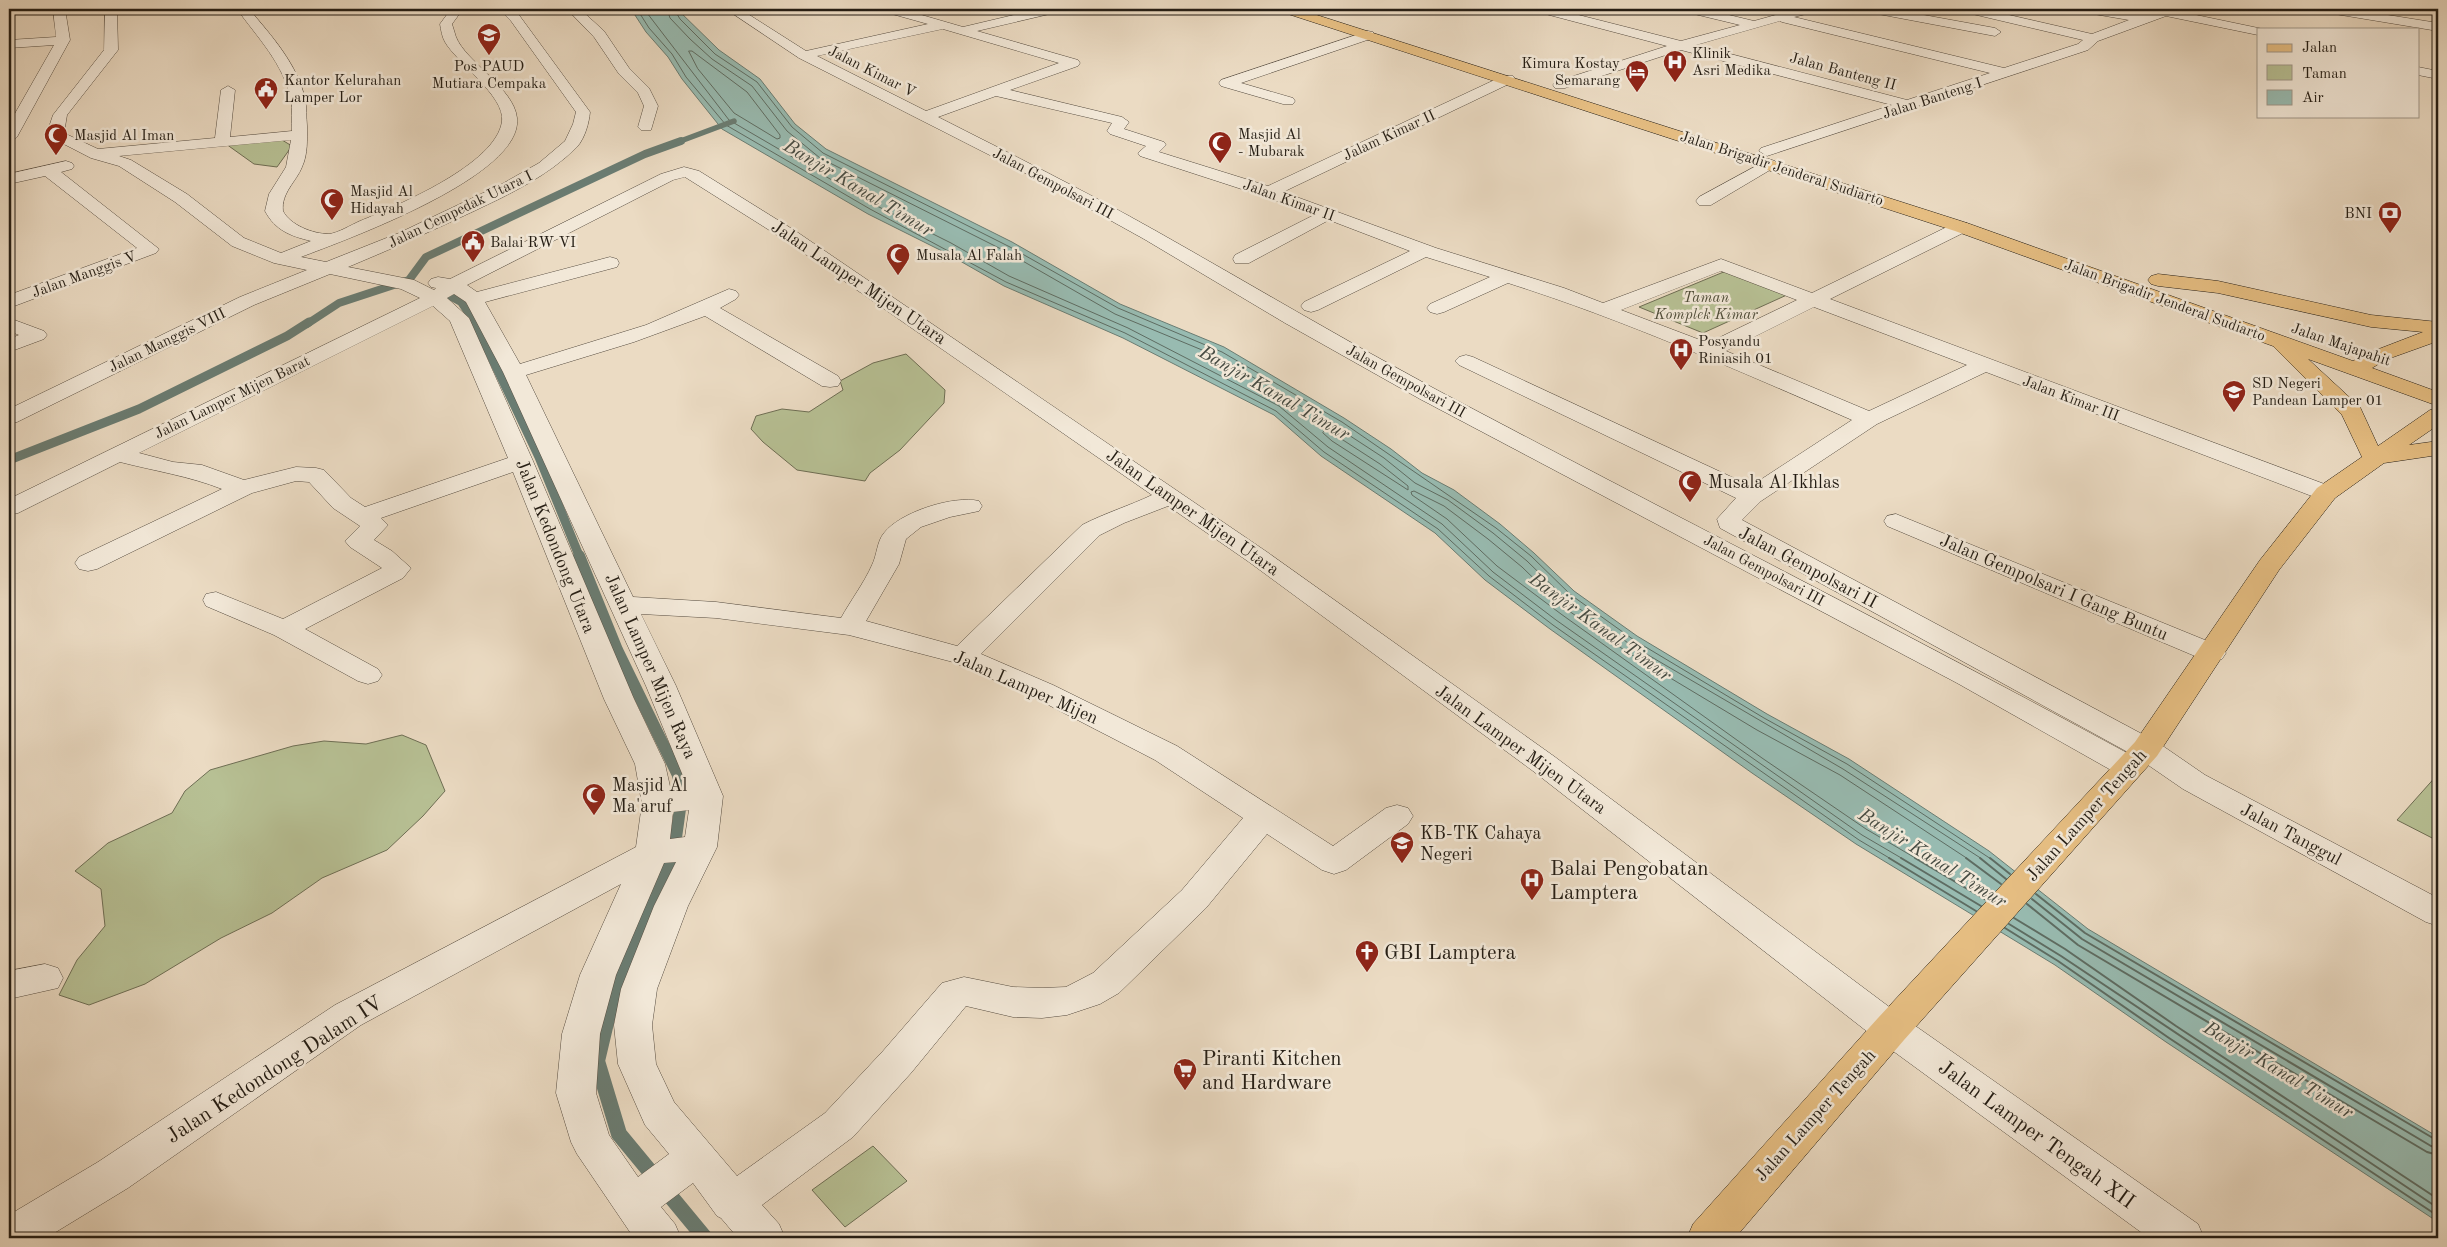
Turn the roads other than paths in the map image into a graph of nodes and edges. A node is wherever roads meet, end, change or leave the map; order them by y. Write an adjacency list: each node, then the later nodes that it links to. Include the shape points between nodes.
1 (24, 9): 19 (street)
2 (59, 9): 33 (street)
3 (111, 9): 49 (street, via 111,50)
4 (243, 9): 52 (street, via 274,48 297,96)
5 (457, 9): 63 (street, via 446,24 450,40 506,106 510,121 507,136 469,174 402,210)
6 (505, 9): 70 (street, Jalan Cempedak Utara I, via 515,18 583,112 572,143 545,166 508,188 405,237)
7 (573, 9): 51 (street, via 599,34 624,71 644,91 652,106)
8 (732, 9): 38 (street)
9 (889, 9): 26 (street)
10 (1286, 9): 31 (main road, Jalan Brigadir Jenderal Sudiarto)
11 (1319, 9): 36 (main road, Jalan Brigadir Jenderal Sudiarto)
12 (1542, 9): 35 (street, Jalan Banteng II)
13 (1690, 9): 25 (street)
14 (1810, 9): 23 (street)
15 (1873, 9): 30 (street)
16 (1976, 9): 32 (street)
17 (2088, 9): 24 (street)
18 (2330, 9): 22 (street)
19 (9, 10)
20 (1043, 10): 28 (street)
21 (2169, 10): 24 (street, Jalan Banteng I); 29 (street)
22 (2362, 11): 27 (street)
23 (1780, 17): 25 (street); 40 (street)
24 (2144, 20): 32 (street, Jalan Banteng I)
25 (1753, 24): 35 (street)
26 (943, 25): 28 (street); 38 (street)
27 (2438, 27)
28 (963, 31): 45 (street, via 1073,62)
29 (2257, 31)
30 (1994, 32)
31 (1368, 35): 37 (main road, Jalan Brigadir Jenderal Sudiarto); 46 (street, via 1226,83)
32 (2094, 38): 40 (street, Jalan Banteng I, via 2083,47)
33 (63, 40): 34 (street); 50 (street)
34 (9, 44)
35 (1682, 45): 43 (street); 47 (street, Jalan Banteng II)
36 (1437, 46): 37 (main road); 43 (main road, Jalan Brigadir Jenderal Sudiarto)
37 (1419, 50): 42 (main road, Jalan Brigadir Jenderal Sudiarto)
38 (804, 55): 48 (street, Jalan Kimar V)
39 (2420, 71): 41 (street)
40 (2006, 73): 47 (street, Jalan Banteng I)
41 (2438, 75)
42 (1508, 79): 56 (main road, Jalan Brigadir Jenderal Sudiarto); 59 (street, Jalam Kimar II)
43 (1560, 85): 56 (main road, Jalan Brigadir Jenderal Sudiarto)
44 (228, 90): 54 (street)
45 (994, 91): 48 (street); 59 (street, Jalan Kimar II, via 1117,120 1121,122 1116,131 1158,144 1146,153)
46 (1288, 101)
47 (1908, 106): 56 (street, Jalan Banteng I)
48 (926, 116): 119 (street, Jalan Gempolsari III, via 1150,235 1428,394 1967,676)
49 (60, 117): 50 (street); 55 (street, via 58,136)
50 (18, 121): 53 (street)
51 (646, 127)
52 (300, 135): 54 (street); 63 (street, via 294,166 275,199 274,209 279,220 290,228)
53 (9, 137)
54 (222, 141): 55 (street)
55 (97, 154): 57 (street, via 81,162); 67 (street, via 138,170 238,242)
56 (1768, 157): 60 (street, Jalan Banteng I); 62 (main road, Jalan Brigadir Jenderal Sudiarto); 72 (main road, Jalan Brigadir Jenderal Sudiarto)
57 (48, 170): 58 (street); 64 (street, Jalan Manggis V)
58 (9, 179)
59 (1269, 192): 61 (street, Jalan Kimar II)
60 (1705, 201)
61 (1328, 214): 65 (street, Jalan Kimar II); 66 (street)
62 (1961, 227): 75 (street); 84 (main road, Jalan Brigadir Jenderal Sudiarto)
63 (329, 239): 67 (street)
64 (150, 249): 68 (street); 76 (street, Jalan Manggis V)
65 (1428, 251): 71 (street, Jalan Kimar II); 77 (street)
66 (1242, 258)
67 (281, 259): 70 (street)
68 (167, 261)
69 (610, 263): 73 (street)
70 (328, 268): 73 (street); 96 (street, Jalan Manggis VIII, via 247,301)
71 (1507, 276): 79 (street); 80 (street, Jalan Kimar II)
72 (2158, 280): 82 (main road, via 2248,293 2371,321); 87 (main road, Jalan Majapahit)
73 (436, 290): 91 (street, Jalan Lamper Mijen Raya); 99 (street, Jalan Lamper Mijen Barat); 101 (street, Jalan Kedondong Utara, via 459,318); 104 (street, Jalan Lamper Mijen Utara, via 668,177 688,173 791,236)
74 (729, 295): 78 (street)
75 (1816, 300): 80 (street, Jalan Kimar III, via 1721,265); 86 (street); 89 (street, Jalan Kimar III)
76 (9, 302)
77 (1311, 306)
78 (706, 308): 91 (street, via 556,362); 93 (street)
79 (1437, 308)
80 (1602, 310): 86 (street, Jalan Kimar II)
81 (9, 324): 85 (street, via 37,335)
82 (2438, 328)
83 (2438, 334): 87 (main road)
84 (2275, 339): 90 (main road, Jalan Majapahit); 100 (main road, via 2352,412)
85 (9, 346)
86 (1709, 351): 97 (street, Jalan Kimar II)
87 (2378, 356): 90 (main road); 92 (main road, Jalan Majapahit)
88 (1466, 361): 105 (street, Jalan Gempolsari II)
89 (1984, 365): 97 (street); 103 (street, Jalan Kimar III)
90 (2355, 368): 94 (main road, Jalan Majapahit)
91 (514, 372): 112 (street, Jalan Lamper Mijen Raya)
92 (2438, 379)
93 (830, 380)
94 (2438, 399)
95 (2438, 415): 100 (main road, Jalan Lamper Tengah)
96 (9, 417)
97 (1869, 419): 105 (street)
98 (2438, 448): 100 (main road)
99 (116, 454): 102 (street, via 173,469 194,470); 107 (street, Jalan Lamper Mijen Barat)
100 (2374, 458): 103 (main road, Jalan Lamper Tengah)
101 (521, 461): 108 (street); 118 (street, Jalan Kedondong Utara)
102 (243, 488): 108 (street, via 296,474 316,476 342,503); 110 (street)
103 (2326, 493): 115 (main road, Jalan Lamper Tengah, via 2269,566)
104 (1171, 496): 116 (street, via 1091,530); 127 (street, Jalan Lamper Mijen Utara, via 1544,764)
105 (1752, 496): 119 (street, Jalan Gempolsari II, via 1728,523)
106 (970, 506): 113 (street, via 945,510 912,522 894,536 886,564)
107 (9, 508)
108 (363, 516): 114 (street, via 375,525 359,542 398,568)
109 (1896, 521): 115 (street, Jalan Gempolsari I Gang Buntu)
110 (88, 563)
111 (216, 600): 114 (street)
112 (624, 605): 113 (street, Jalan Lamper Mijen, via 716,610); 118 (street, Jalan Lamper Mijen Raya)
113 (849, 627): 116 (street, Jalan Lamper Mijen)
114 (284, 629): 117 (street)
115 (2212, 653): 119 (main road, Jalan Lamper Tengah)
116 (963, 656): 121 (street, Jalan Lamper Mijen, via 1044,691 1166,753)
117 (368, 674)
118 (640, 693): 120 (street, Jalan Lamper Mijen Raya); 120 (street, Jalan Kedondong Utara, via 650,764)
119 (2138, 758): 124 (street, Jalan Tanggul, via 2194,782); 127 (main road, Jalan Lamper Tengah)
120 (681, 801): 123 (street, Jalan Kedondong Utara); 123 (street)
121 (1264, 814): 122 (street, Jalan Lamper Mijen, via 1334,862); 129 (street, via 1194,899 1106,983 1067,1001 1042,1003 1013,1002 964,991 955,993 839,1125)
122 (1397, 816)
123 (675, 850): 128 (street, via 671,906 639,989 633,1025 637,1064 659,1114); 128 (street, Jalan Kedondong Utara, via 598,975 581,1034 576,1093 591,1142); 130 (street, Jalan Kedondong Dalam IV, via 348,1015 113,1175)
124 (2438, 913)
125 (46, 978): 126 (street)
126 (9, 985)
127 (1890, 1029): 133 (main road, Jalan Lamper Tengah); 134 (street, Jalan Lamper Tengah XII)
128 (663, 1182): 129 (street); 131 (street, Jalan Kedondong Utara)
129 (732, 1203): 132 (street)
130 (9, 1238)
131 (660, 1238)
132 (764, 1238)
133 (1708, 1238)
134 (2183, 1238)

